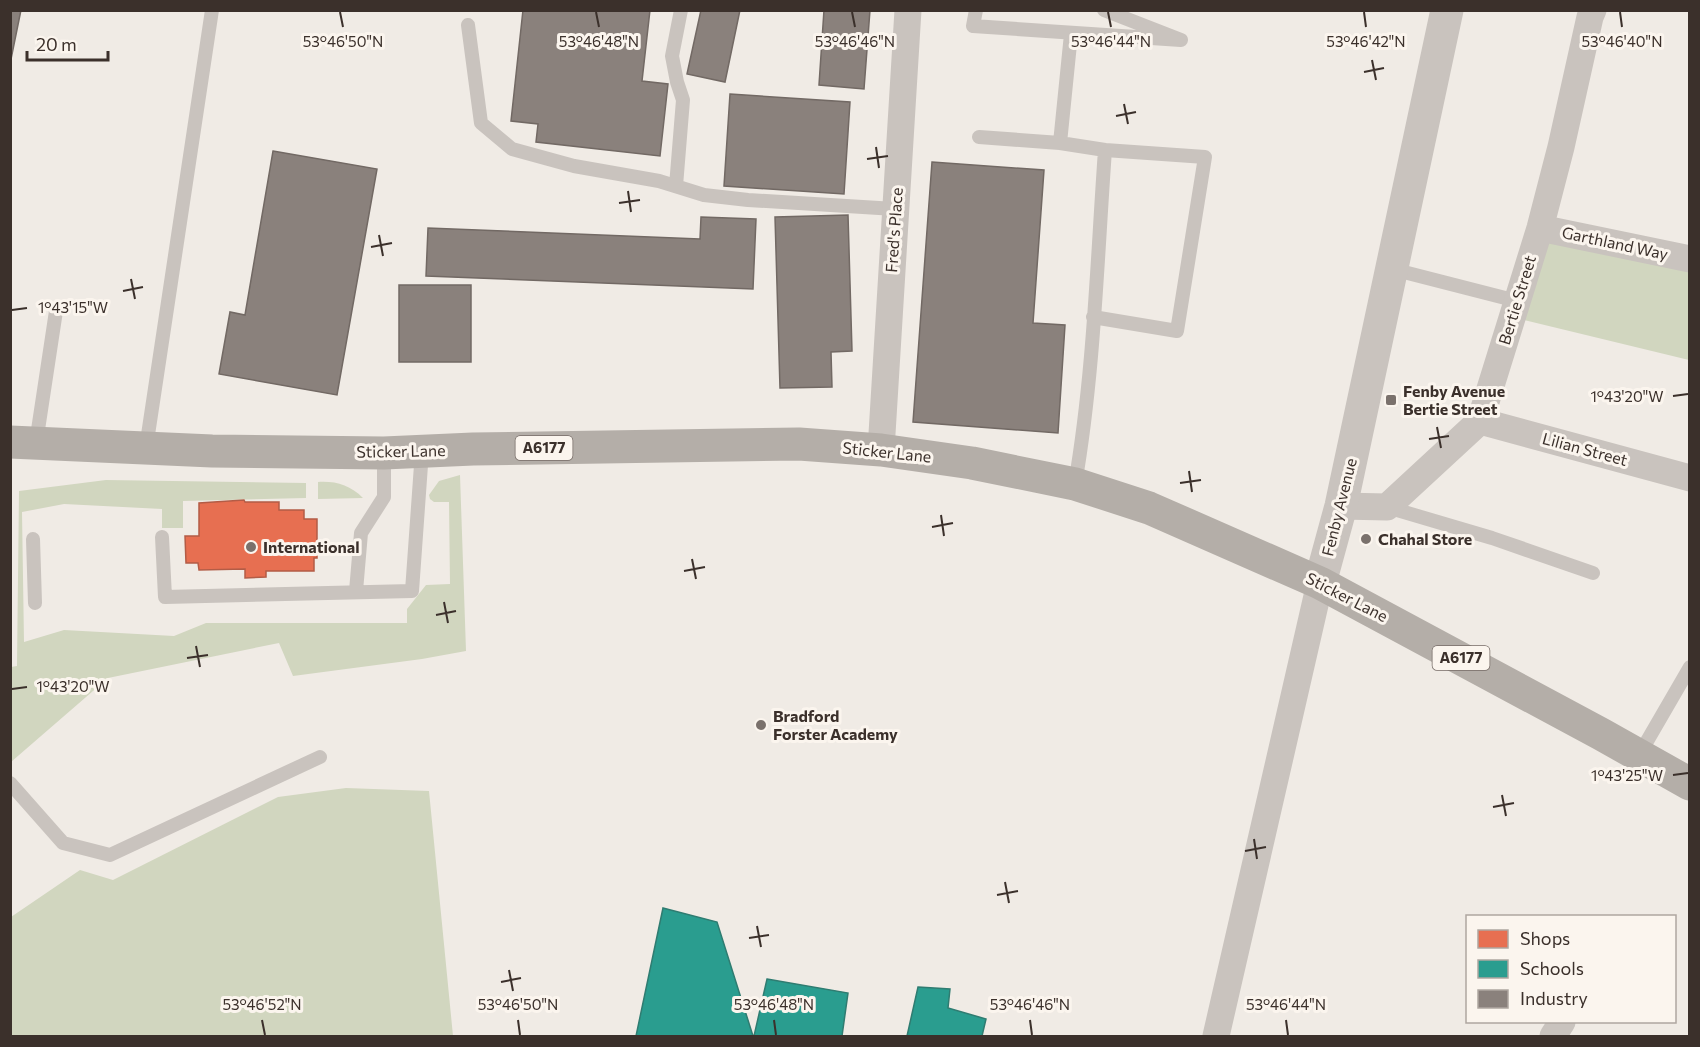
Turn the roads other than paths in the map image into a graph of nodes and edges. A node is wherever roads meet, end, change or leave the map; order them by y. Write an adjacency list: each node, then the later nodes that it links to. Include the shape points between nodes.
1 (212, 10): 23 (lane)
2 (681, 10): 13 (lane, via 672,56 683,100)
3 (908, 10): 14 (street, Fred's Place)
4 (976, 10): 9 (lane, via 973,26)
5 (1104, 10): 9 (lane, via 1180,40)
6 (1447, 10): 17 (street, Fenby Avenue)
7 (1593, 10): 15 (street, Bertie Street)
8 (468, 25): 13 (lane, via 481,123 512,149)
9 (1071, 34): 11 (lane)
10 (979, 137): 11 (lane)
11 (1060, 143): 12 (lane)
12 (1105, 150): 20 (lane); 20 (lane, via 1205,157 1176,331)
13 (676, 186): 14 (lane, via 704,195 748,200)
14 (895, 209): 24 (street, Fred's Place)
15 (1540, 228): 16 (street, Garthland Way); 18 (street, Bertie Street)
16 (1689, 259)
17 (1392, 269): 18 (lane); 29 (street, Fenby Avenue)
18 (1517, 301): 21 (street, Bertie Street)
19 (56, 311): 22 (lane)
20 (1093, 317): 28 (lane, via 1085,424)
21 (1480, 421): 27 (street, Lilian Street); 30 (street)
22 (23, 443): 23 (highway, Sticker Lane / A6177)
23 (146, 448): 26 (highway, Sticker Lane / A6177)
24 (881, 450): 25 (highway, Sticker Lane / A6177, via 799,444); 28 (highway, Sticker Lane / A6177)
25 (422, 452): 26 (highway, Sticker Lane / A6177); 35 (lane, via 412,591)
26 (384, 453): 35 (lane, via 384,497 361,533)
27 (1689, 478)
28 (1075, 483): 34 (highway, Sticker Lane / A6177, via 1149,508)
29 (1341, 506): 30 (street); 34 (street, Fenby Avenue)
30 (1387, 507): 33 (lane)
31 (162, 537): 35 (lane, via 165,597)
32 (33, 539): 36 (lane)
33 (1593, 573)
34 (1320, 583): 38 (highway, Sticker Lane / A6177); 43 (street, Fenby Avenue)
35 (356, 591)
36 (35, 603)
37 (1689, 667): 38 (lane)
38 (1639, 755): 41 (highway, Sticker Lane / A6177)
39 (320, 758): 40 (lane, via 110,855 63,843)
40 (10, 783)
41 (1689, 784)
42 (1561, 1023): 44 (street)
43 (1216, 1036)
44 (1553, 1036)

